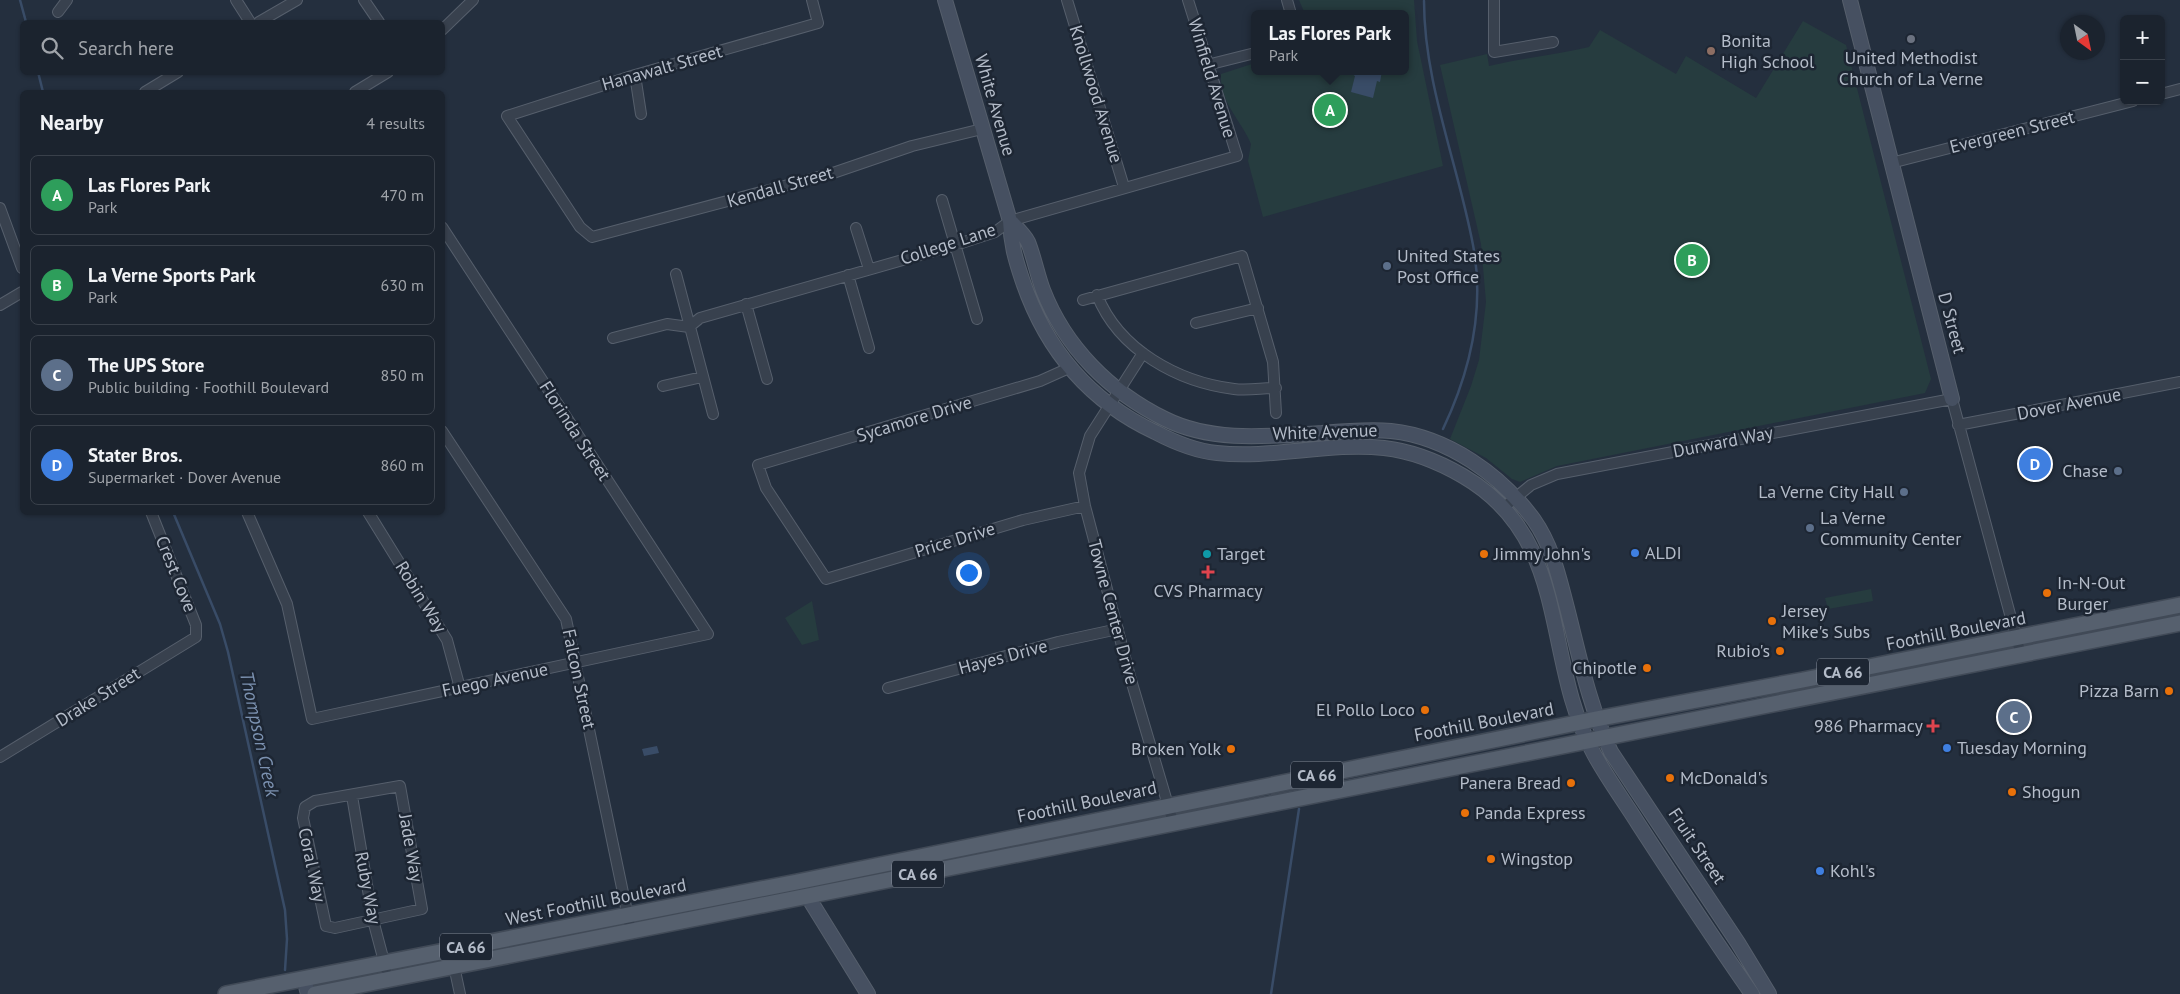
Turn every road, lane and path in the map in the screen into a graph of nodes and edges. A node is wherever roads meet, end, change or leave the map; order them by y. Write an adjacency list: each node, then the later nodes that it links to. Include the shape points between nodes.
1 (67, 0): 12 (street)
2 (236, 0): 13 (street)
3 (297, 0): 14 (street)
4 (364, 0): 15 (street)
5 (473, 0): 16 (street)
6 (812, 0): 22 (street, Hanawalt Street, via 818,23)
7 (1068, 0): 32 (street, Knollwood Avenue)
8 (1188, 0): 19 (street, Winfield Avenue)
9 (1494, 0): 17 (street, via 1494,52)
10 (1850, 0): 31 (main road, D Street)
11 (948, 1): 29 (main road, White Avenue)
12 (58, 12)
13 (249, 20)
14 (262, 20)
15 (378, 20)
16 (445, 27)
17 (1553, 42)
18 (1251, 54): 19 (street)
19 (1207, 65): 30 (street, Winfield Avenue)
20 (173, 75): 24 (street)
21 (383, 75): 25 (street)
22 (635, 75): 28 (street); 36 (street, Hanawalt Street, via 507,116)
23 (2180, 89): 26 (street)
24 (148, 90)
25 (358, 90)
26 (2165, 93)
27 (2120, 104): 31 (street, Evergreen Street)
28 (641, 114)
29 (982, 129): 35 (main road, White Avenue); 36 (street, Kendall Street, via 912,146 833,172 612,233 592,237)
30 (1237, 156): 32 (street, College Lane)
31 (1891, 163): 63 (main road, D Street)
32 (1124, 188): 35 (street, College Lane)
33 (942, 200): 39 (street)
34 (0, 208): 40 (street)
35 (1010, 221): 39 (street, College Lane, via 995,232); 56 (main road, White Avenue, via 1011,246 1030,303 1048,339); 62 (main road, White Avenue, via 1027,240 1043,290 1061,328 1083,357)
36 (580, 227)
37 (856, 228): 41 (street)
38 (445, 232): 79 (street, Florinda Street)
39 (955, 245): 41 (street, College Lane); 50 (street)
40 (20, 263)
41 (869, 269): 43 (street, College Lane)
42 (676, 274): 52 (street)
43 (848, 275): 47 (street, College Lane); 54 (street)
44 (20, 293): 48 (street)
45 (1097, 296): 46 (street); 49 (street, via 1242,256); 55 (street, via 1114,326)
46 (1083, 300)
47 (746, 304): 52 (street, College Lane, via 700,318); 58 (street)
48 (0, 305)
49 (1258, 308): 51 (street); 61 (street, via 1273,362)
50 (977, 319)
51 (1196, 323)
52 (689, 327): 53 (street, via 667,324); 57 (street)
53 (613, 338)
54 (869, 348)
55 (1143, 353): 61 (street, via 1197,382 1235,390); 62 (street, Towne Center Drive)
56 (1069, 368): 64 (main road, White Avenue); 75 (street, Sycamore Drive, via 1040,381 758,466 766,488)
57 (702, 377): 60 (street); 66 (street)
58 (766, 379)
59 (2179, 383): 67 (street, Dover Avenue)
60 (663, 386)
61 (1276, 388): 65 (street)
62 (1120, 391): 64 (street, Towne Center Drive); 69 (main road, White Avenue, via 1166,419 1219,434 1252,437 1369,430 1413,436 1447,447 1484,470)
63 (1952, 399): 67 (street, D Street); 69 (street, Durward Way, via 1557,474 1531,485)
64 (1111, 406): 70 (street, Towne Center Drive, via 1090,436 1079,473); 71 (main road, White Avenue, via 1134,422 1179,444 1216,453 1369,447 1404,451 1461,475)
65 (1276, 413)
66 (713, 414)
67 (1958, 425): 81 (street, D Street)
68 (445, 436): 83 (street, Falcon Street, via 566,620)
69 (1516, 497): 71 (street, Durward Way); 86 (main road, White Avenue, via 1544,535 1558,570)
70 (1085, 506): 75 (street, Price Drive, via 1023,520); 78 (street, Towne Center Drive)
71 (1503, 508): 87 (main road, White Avenue, via 1529,543 1543,572)
72 (151, 515): 80 (street, Crest Cove, via 196,625)
73 (249, 515): 84 (street, Fuego Avenue, via 287,604 312,719)
74 (370, 515): 84 (street, Robin Way, via 447,640)
75 (826, 579)
76 (2180, 605): 81 (main road, Foothill Boulevard / CA 66)
77 (2180, 622): 82 (main road, Foothill Boulevard / CA 66)
78 (1118, 629): 85 (street, Hayes Drive); 92 (street, Towne Center Drive, via 1140,715)
79 (708, 634): 83 (street, Fuego Avenue)
80 (196, 636): 90 (street, Drake Street)
81 (2016, 638): 82 (street, D Street); 86 (main road, Foothill Boulevard / CA 66)
82 (2021, 655): 88 (main road, Foothill Boulevard / CA 66)
83 (577, 663): 84 (street, Fuego Avenue); 96 (street, Falcon Street)
84 (460, 688)
85 (888, 688)
86 (1596, 718): 87 (main road, Foothill Boulevard / CA 66); 88 (main road, Fruit Street)
87 (1580, 722): 89 (main road, White Avenue); 92 (main road, Foothill Boulevard / CA 66)
88 (1603, 737): 89 (main road, Foothill Boulevard / CA 66); 108 (main road, Fruit Street)
89 (1587, 740): 93 (main road, Foothill Boulevard / CA 66); 107 (main road, Fruit Street, via 1696,914)
90 (0, 757)
91 (352, 796): 97 (street, Ruby Way); 97 (street, Coral Way, via 315,801 305,807 303,818 326,926 335,928); 97 (street, Jade Way, via 400,786 422,909)
92 (1170, 804): 93 (street, Towne Center Drive); 94 (main road, Foothill Boulevard / CA 66)
93 (1173, 822): 95 (main road, Foothill Boulevard / CA 66)
94 (797, 882): 96 (main road, West Foothill Boulevard / CA 66)
95 (808, 897): 98 (main road, West Foothill Boulevard / CA 66); 106 (main road)
96 (628, 915): 98 (street, Falcon Street); 99 (main road, West Foothill Boulevard / CA 66)
97 (374, 920): 99 (street, Ruby Way)
98 (631, 931): 100 (main road, West Foothill Boulevard / CA 66)
99 (384, 963): 101 (street, Ruby Way); 102 (main road, West Foothill Boulevard / CA 66)
100 (454, 966): 101 (main road, West Foothill Boulevard / CA 66); 105 (street)
101 (388, 979): 104 (main road, West Foothill Boulevard / CA 66)
102 (306, 986): 103 (main road, West Foothill Boulevard / CA 66)
103 (226, 994)
104 (315, 994)
105 (460, 994)
106 (868, 994)
107 (1752, 994)
108 (1769, 994)

